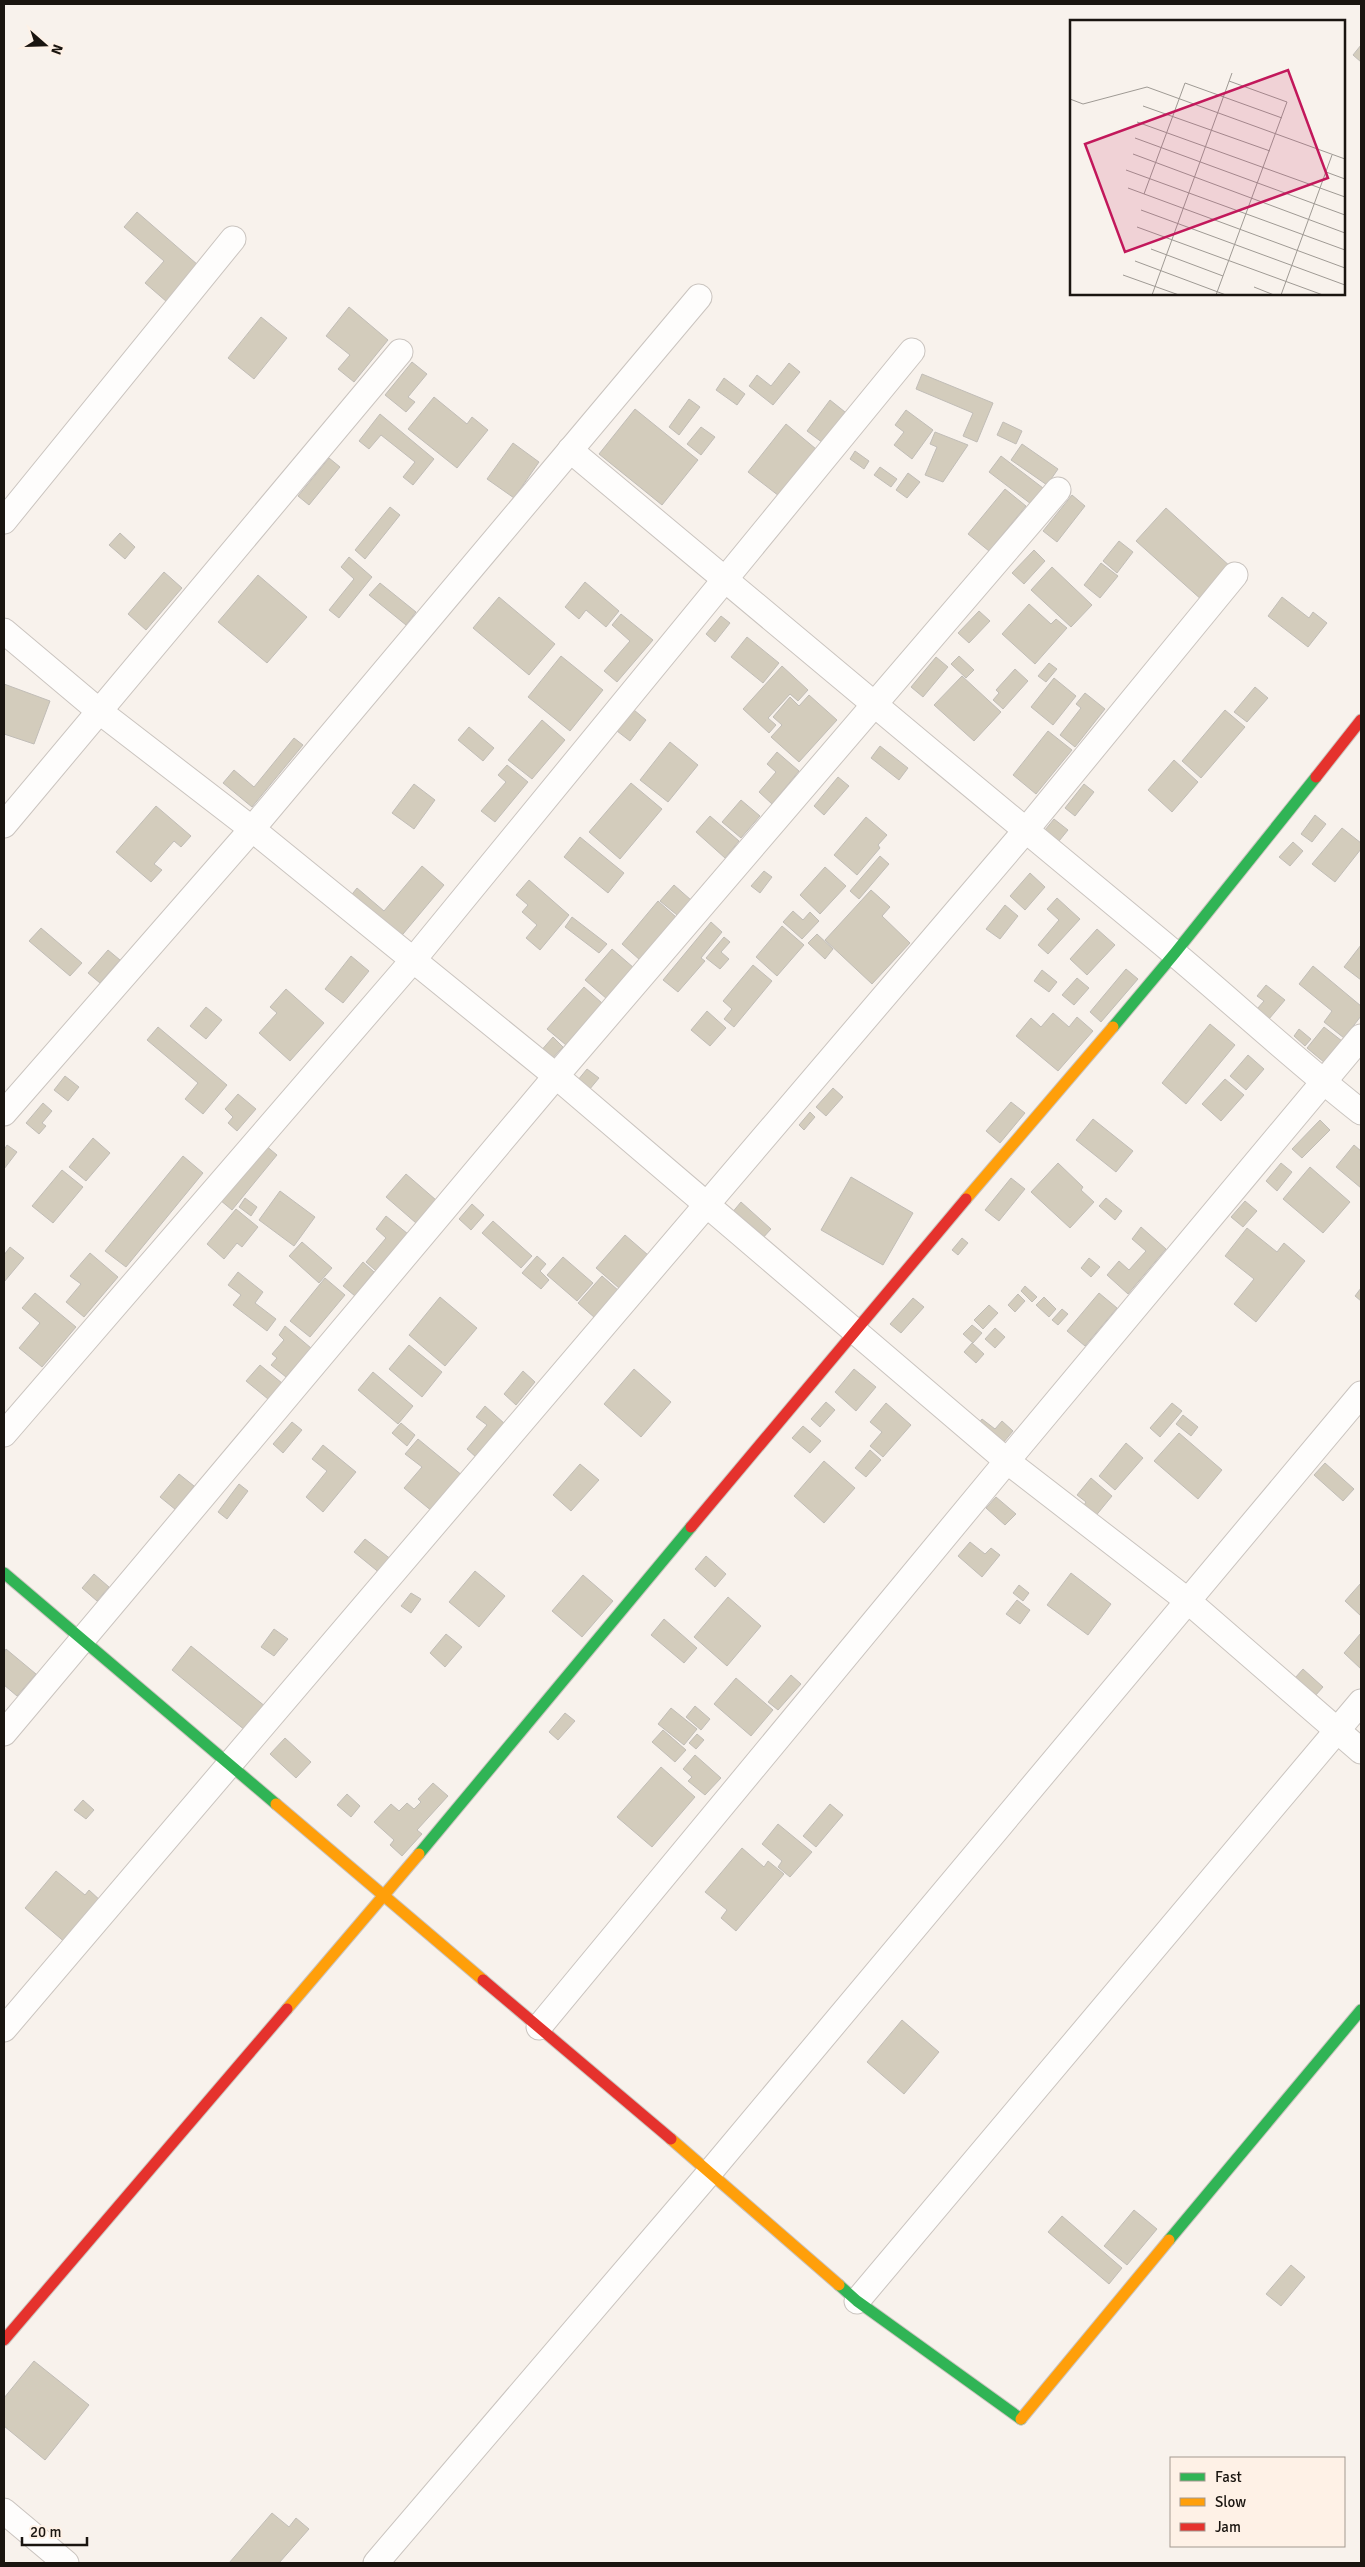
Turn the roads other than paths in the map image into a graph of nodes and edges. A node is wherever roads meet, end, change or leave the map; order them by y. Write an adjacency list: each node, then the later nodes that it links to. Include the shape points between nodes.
1 (233, 240): 7 (street)
2 (699, 298): 5 (street)
3 (912, 351): 9 (street)
4 (400, 352): 12 (street)
5 (570, 450): 9 (street); 15 (street)
6 (1058, 490): 11 (street)
7 (4, 521)
8 (1235, 575): 16 (street)
9 (724, 579): 11 (street); 18 (street)
10 (4, 631): 12 (street)
11 (873, 704): 16 (street); 20 (street)
12 (99, 711): 14 (street); 15 (street)
13 (1361, 720): 17 (street)
14 (4, 825)
15 (252, 828): 18 (street); 23 (street)
16 (1026, 830): 17 (street); 24 (street)
17 (1175, 953): 21 (street); 25 (street)
18 (414, 959): 20 (street); 27 (street)
19 (1361, 1037): 21 (street)
20 (556, 1076): 24 (street); 31 (street)
21 (1324, 1083): 22 (street); 28 (street)
22 (1361, 1112)
23 (4, 1113)
24 (707, 1204): 25 (street); 36 (street)
25 (856, 1329): 28 (street); 37 (street)
26 (1361, 1394): 30 (street)
27 (4, 1434)
28 (1007, 1461): 30 (street); 39 (street)
29 (4, 1572): 31 (street)
30 (1188, 1600): 33 (street); 41 (street)
31 (83, 1640): 34 (street); 36 (street)
32 (1361, 1702): 33 (street)
33 (1337, 1730): 35 (street); 42 (street)
34 (4, 1733)
35 (1361, 1751)
36 (230, 1765): 37 (street); 40 (street)
37 (384, 1896): 39 (street); 43 (street)
38 (1361, 2010): 42 (street, via 1020,2420)
39 (539, 2027): 41 (street)
40 (4, 2029)
41 (710, 2172): 42 (street); 46 (street)
42 (857, 2301)
43 (4, 2340)
44 (4, 2511): 45 (street)
45 (66, 2563)
46 (376, 2563)

